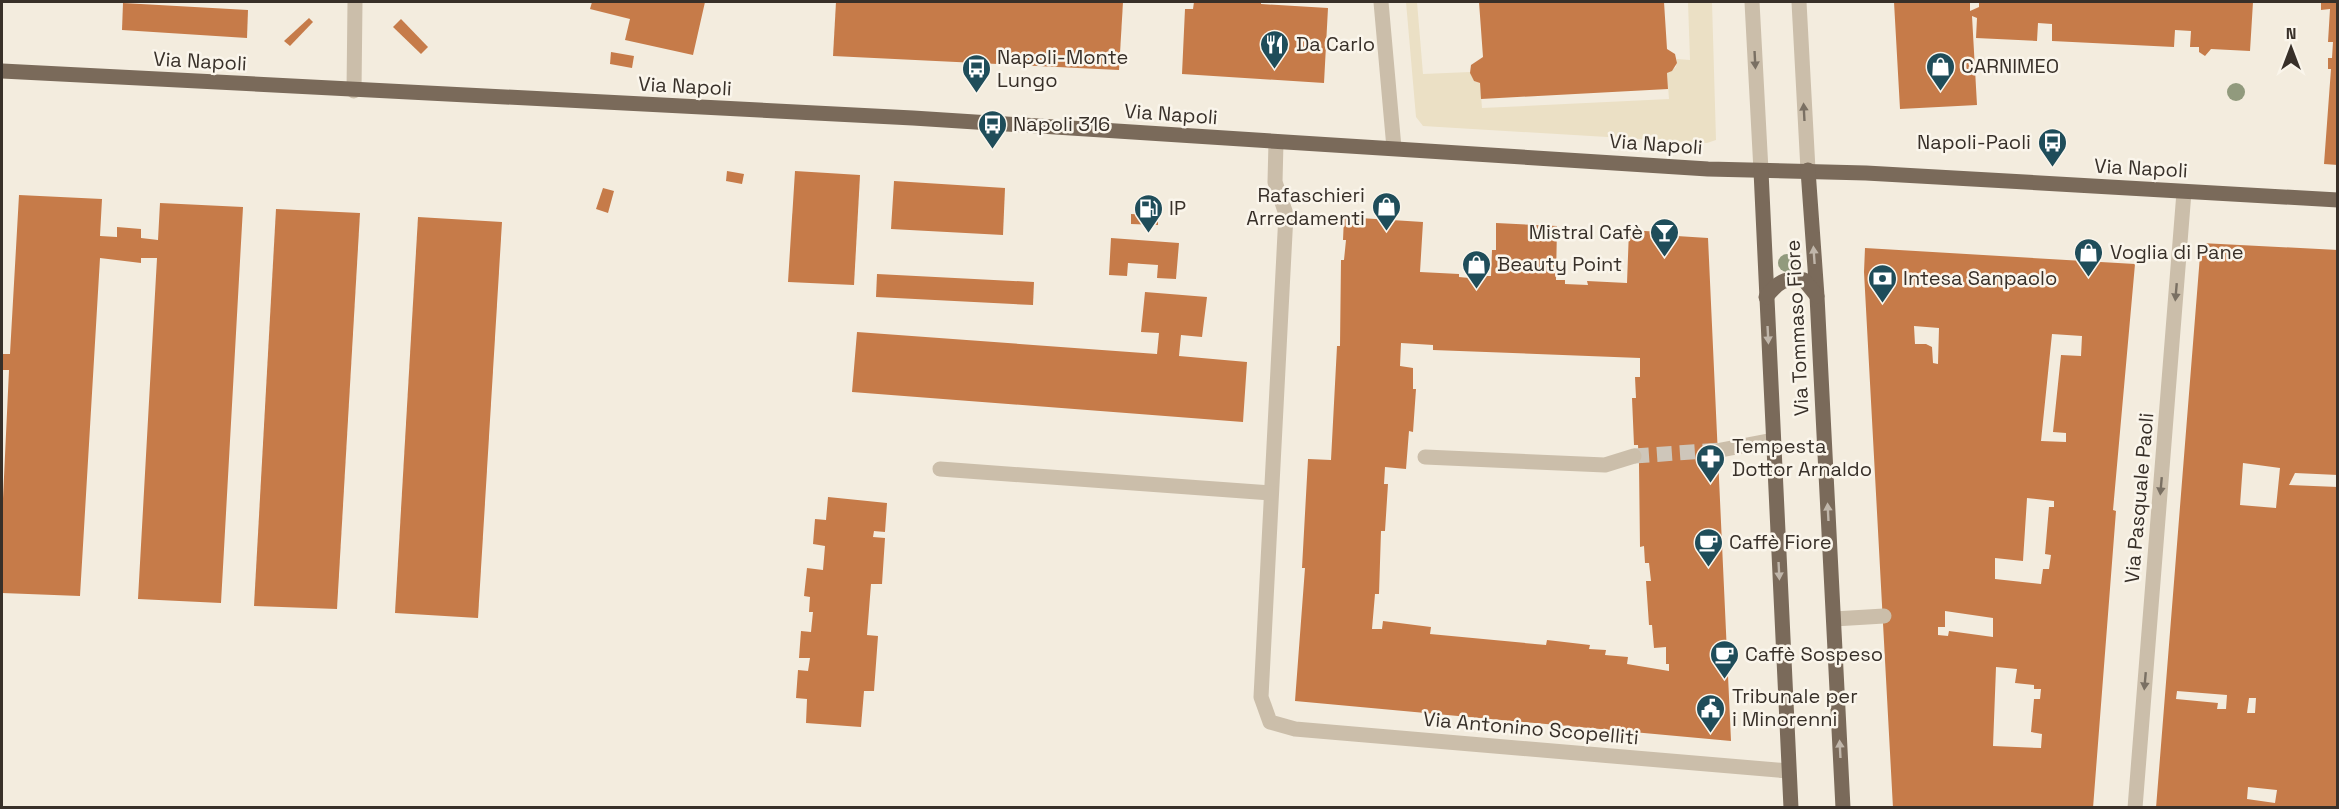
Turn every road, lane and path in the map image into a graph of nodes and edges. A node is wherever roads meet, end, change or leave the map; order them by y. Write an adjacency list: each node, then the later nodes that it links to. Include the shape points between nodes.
1 (355, 2): 6 (street)
2 (1382, 2): 8 (street)
3 (1752, 2): 10 (street, one-way to 10)
4 (1799, 2): 9 (street, one-way to 4)
5 (2, 71): 6 (main road, Via Napoli)
6 (354, 91): 7 (main road, Via Napoli, via 913,117)
7 (1276, 142): 8 (main road, Via Napoli); 20 (street, via 1275,182 1286,214)
8 (1394, 148): 10 (main road, Via Napoli)
9 (1808, 170): 10 (main road, Via Napoli); 11 (main road, Via Napoli); 13 (main road, Via Tommaso Fiore, one-way to 9)
10 (1761, 171): 14 (main road, Via Tommaso Fiore)
11 (2184, 192): 12 (main road, Via Napoli); 26 (street, Via Pasquale Paoli, one-way to 26)
12 (2337, 200)
13 (1817, 296): 14 (main road, via 1804,280 1791,278 1779,282); 22 (main road, Via Tommaso Fiore, one-way to 13)
14 (1766, 297): 15 (main road, Via Tommaso Fiore, one-way to 15)
15 (1773, 440): 16 (street); 23 (main road, Via Tommaso Fiore, one-way to 23)
16 (1722, 450)
17 (1634, 456): 18 (street, via 1605,465)
18 (1425, 458)
19 (940, 469): 20 (street)
20 (1271, 493): 23 (street, Via Antonino Scopelliti, via 1261,697 1270,722 1295,729)
21 (1884, 616): 22 (street)
22 (1834, 619): 25 (main road, Via Tommaso Fiore, one-way to 22)
23 (1788, 771): 24 (main road, Via Tommaso Fiore)
24 (1791, 807)
25 (1843, 807)
26 (2135, 807)

